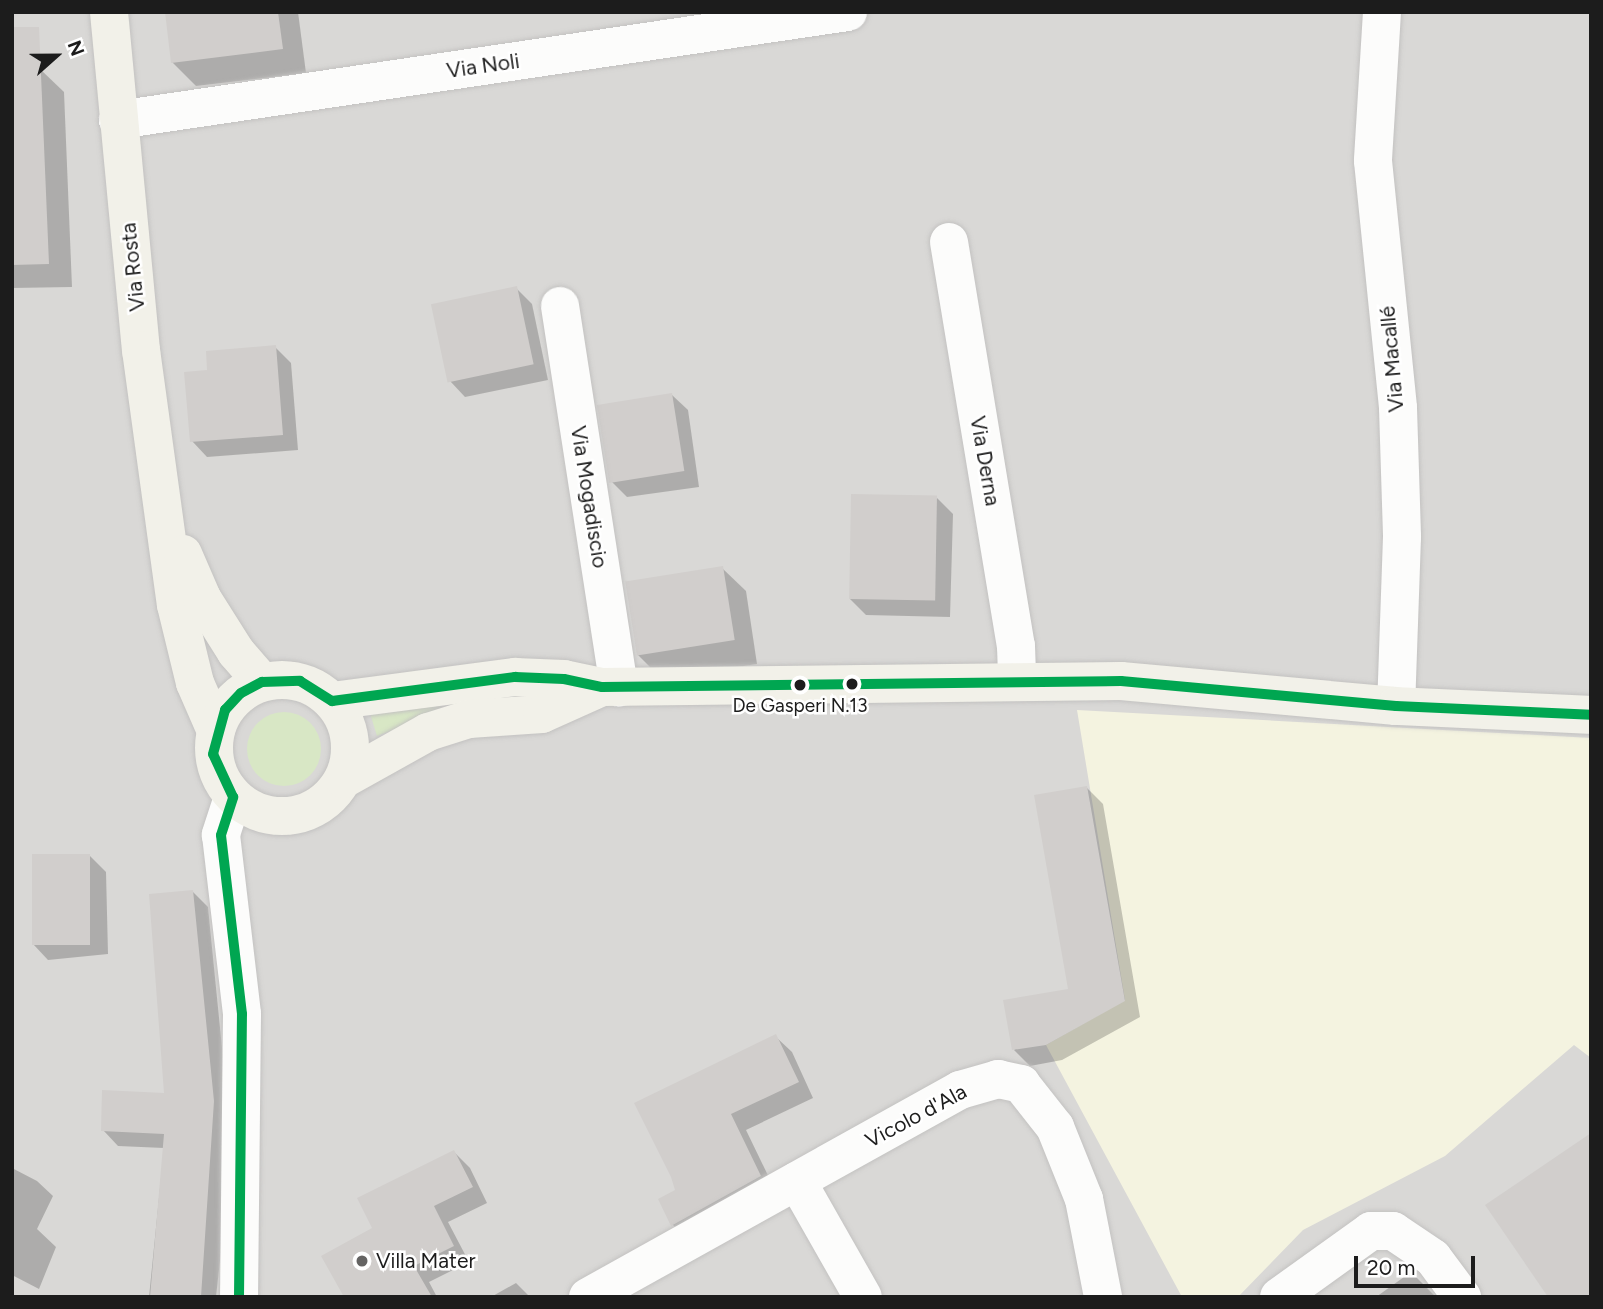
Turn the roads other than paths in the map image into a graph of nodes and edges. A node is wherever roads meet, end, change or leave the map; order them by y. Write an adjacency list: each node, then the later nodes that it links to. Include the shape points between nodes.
1 (109, 12): 4 (street, Via Rosta)
2 (848, 12): 4 (street, Via Noli)
3 (1382, 12): 12 (street, Via Macallé, via 1373,161 1398,408 1402,537)
4 (118, 120): 7 (street, Via Rosta, via 141,350)
5 (948, 242): 8 (street, Via Derna, via 1016,646)
6 (560, 306): 10 (street, Via Mogadiscio)
7 (168, 520): 9 (street, Via Rosta, via 202,598 236,652); 14 (street, Via Rosta, via 176,605 195,683)
8 (1017, 680): 10 (street); 12 (street, via 1121,681)
9 (262, 682): 11 (street, via 300,681); 14 (street, via 225,709)
10 (610, 687): 11 (street, via 515,677); 15 (street, via 542,713 469,719 428,732)
11 (332, 701): 15 (street, via 350,738)
12 (1396, 706): 13 (street)
13 (1591, 715)
14 (216, 731): 16 (street, via 213,754)
15 (344, 779): 16 (street, via 331,797 313,810 293,816 271,817)
16 (233, 797): 18 (street, via 221,835 242,1014)
17 (797, 1181): 19 (street, Vicolo d'Ala); 20 (street); 21 (street, Vicolo d'Ala, via 960,1090 998,1079 1021,1084 1055,1127 1084,1199)
18 (239, 1297)
19 (588, 1297)
20 (863, 1297)
21 (1103, 1297)
22 (1279, 1297): 23 (street, via 1371,1230 1394,1231 1433,1258)
23 (1462, 1297)

